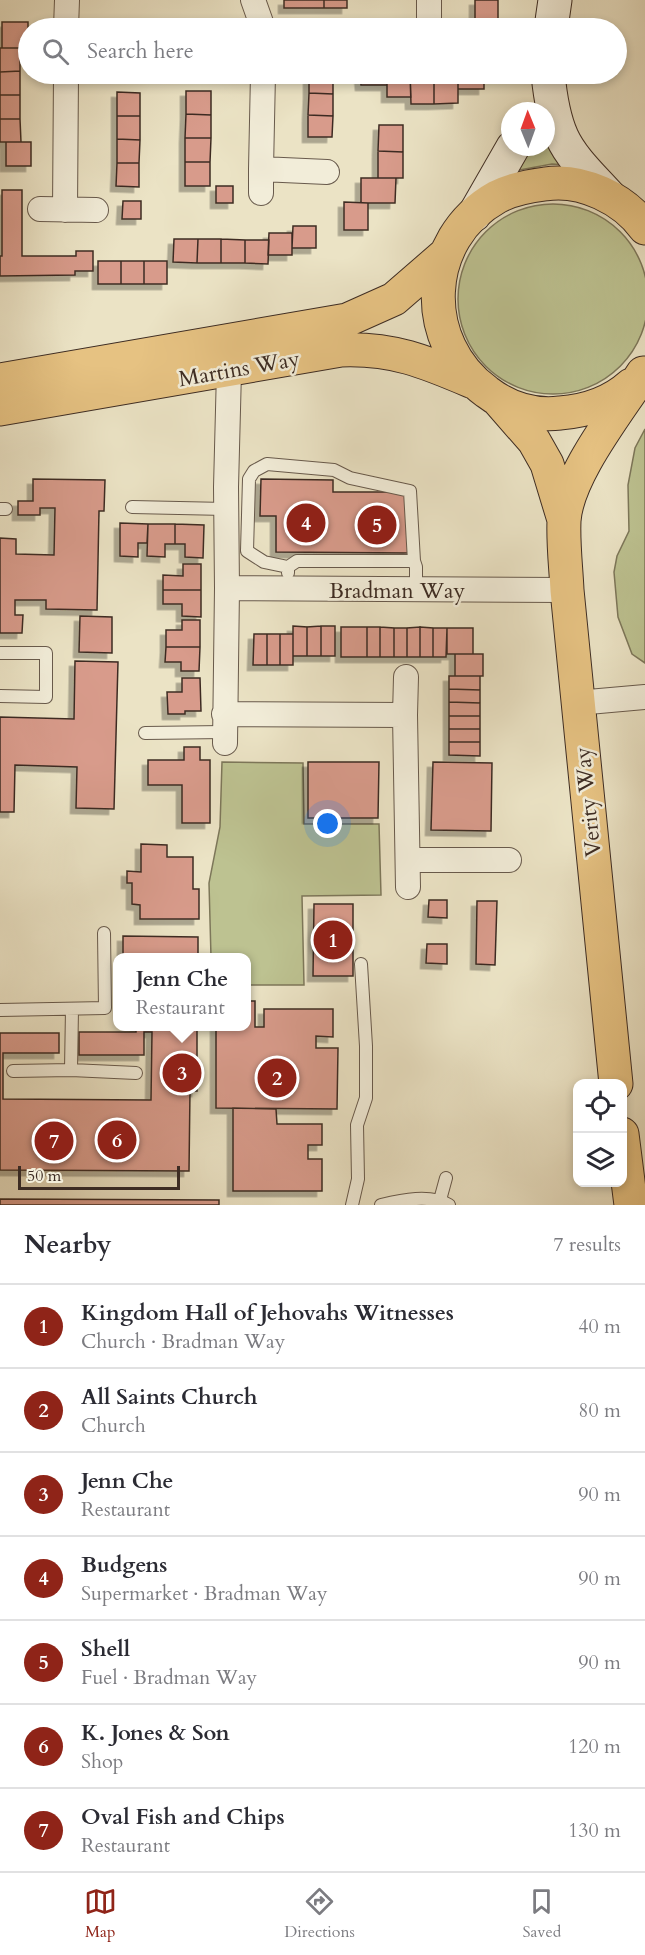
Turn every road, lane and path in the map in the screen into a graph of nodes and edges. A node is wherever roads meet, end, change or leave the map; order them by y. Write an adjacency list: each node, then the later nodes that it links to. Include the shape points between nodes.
1 (67, 0): 5 (street)
2 (254, 0): 6 (street)
3 (429, 0): 7 (street)
4 (555, 0): 8 (street)
5 (66, 18)
6 (260, 18)
7 (429, 18)
8 (552, 18)
9 (66, 84): 20 (street)
10 (263, 84): 15 (street)
11 (543, 84): 13 (street)
12 (550, 84): 18 (street, via 563,139)
13 (535, 102)
14 (508, 156): 22 (street)
15 (261, 169): 16 (street); 17 (street)
16 (327, 172)
17 (261, 193)
18 (609, 196): 22 (main road, Martins Way, via 582,186 553,183 524,187 497,197); 23 (main road, Martins Way)
19 (40, 209): 20 (street)
20 (64, 210): 21 (street)
21 (96, 210)
22 (474, 215): 24 (main road, Martins Way)
23 (643, 223)
24 (447, 253): 27 (main road, Martins Way, via 393,299 347,320); 28 (main road, Martins Way, via 439,280 438,308 444,335 456,361)
25 (229, 371): 28 (main road, Martins Way, via 341,350 367,349 426,362); 29 (main road, Martins Way); 31 (street)
26 (644, 371): 28 (main road, Martins Way, via 624,391 576,412 524,410); 32 (main road, Verity Way, via 581,468)
27 (0, 380)
28 (486, 391): 32 (main road, Verity Way, via 534,441 547,464)
29 (0, 409)
30 (132, 507): 31 (lane)
31 (226, 509): 35 (street)
32 (564, 520): 36 (main road, Verity Way)
33 (414, 561): 34 (lane, via 297,561); 34 (lane, via 410,491 350,478 334,470 267,464 249,479 247,552); 37 (lane)
34 (289, 578): 35 (street, Bradman Way); 37 (street, Bradman Way)
35 (227, 588): 44 (street)
36 (567, 590): 37 (street, Bradman Way); 42 (main road, Verity Way)
37 (416, 591)
38 (0, 652): 40 (lane, via 46,653 46,697)
39 (406, 677): 43 (street)
40 (0, 696)
41 (645, 697): 42 (street)
42 (577, 703): 56 (main road, Verity Way)
43 (405, 715): 44 (street); 46 (street)
44 (224, 730): 45 (lane)
45 (145, 732)
46 (408, 860): 47 (street); 48 (street)
47 (509, 860)
48 (408, 887)
49 (104, 933): 51 (lane, via 105,1008)
50 (361, 964): 60 (lane, via 366,1098 357,1125 358,1179)
51 (72, 1009): 52 (lane); 53 (lane)
52 (0, 1010)
53 (71, 1070): 54 (lane); 55 (lane)
54 (13, 1071)
55 (136, 1073)
56 (616, 1079)
57 (627, 1173): 62 (main road)
58 (446, 1178): 59 (lane)
59 (445, 1202): 61 (lane, via 403,1200)
60 (352, 1205)
61 (381, 1205)
62 (631, 1205)

